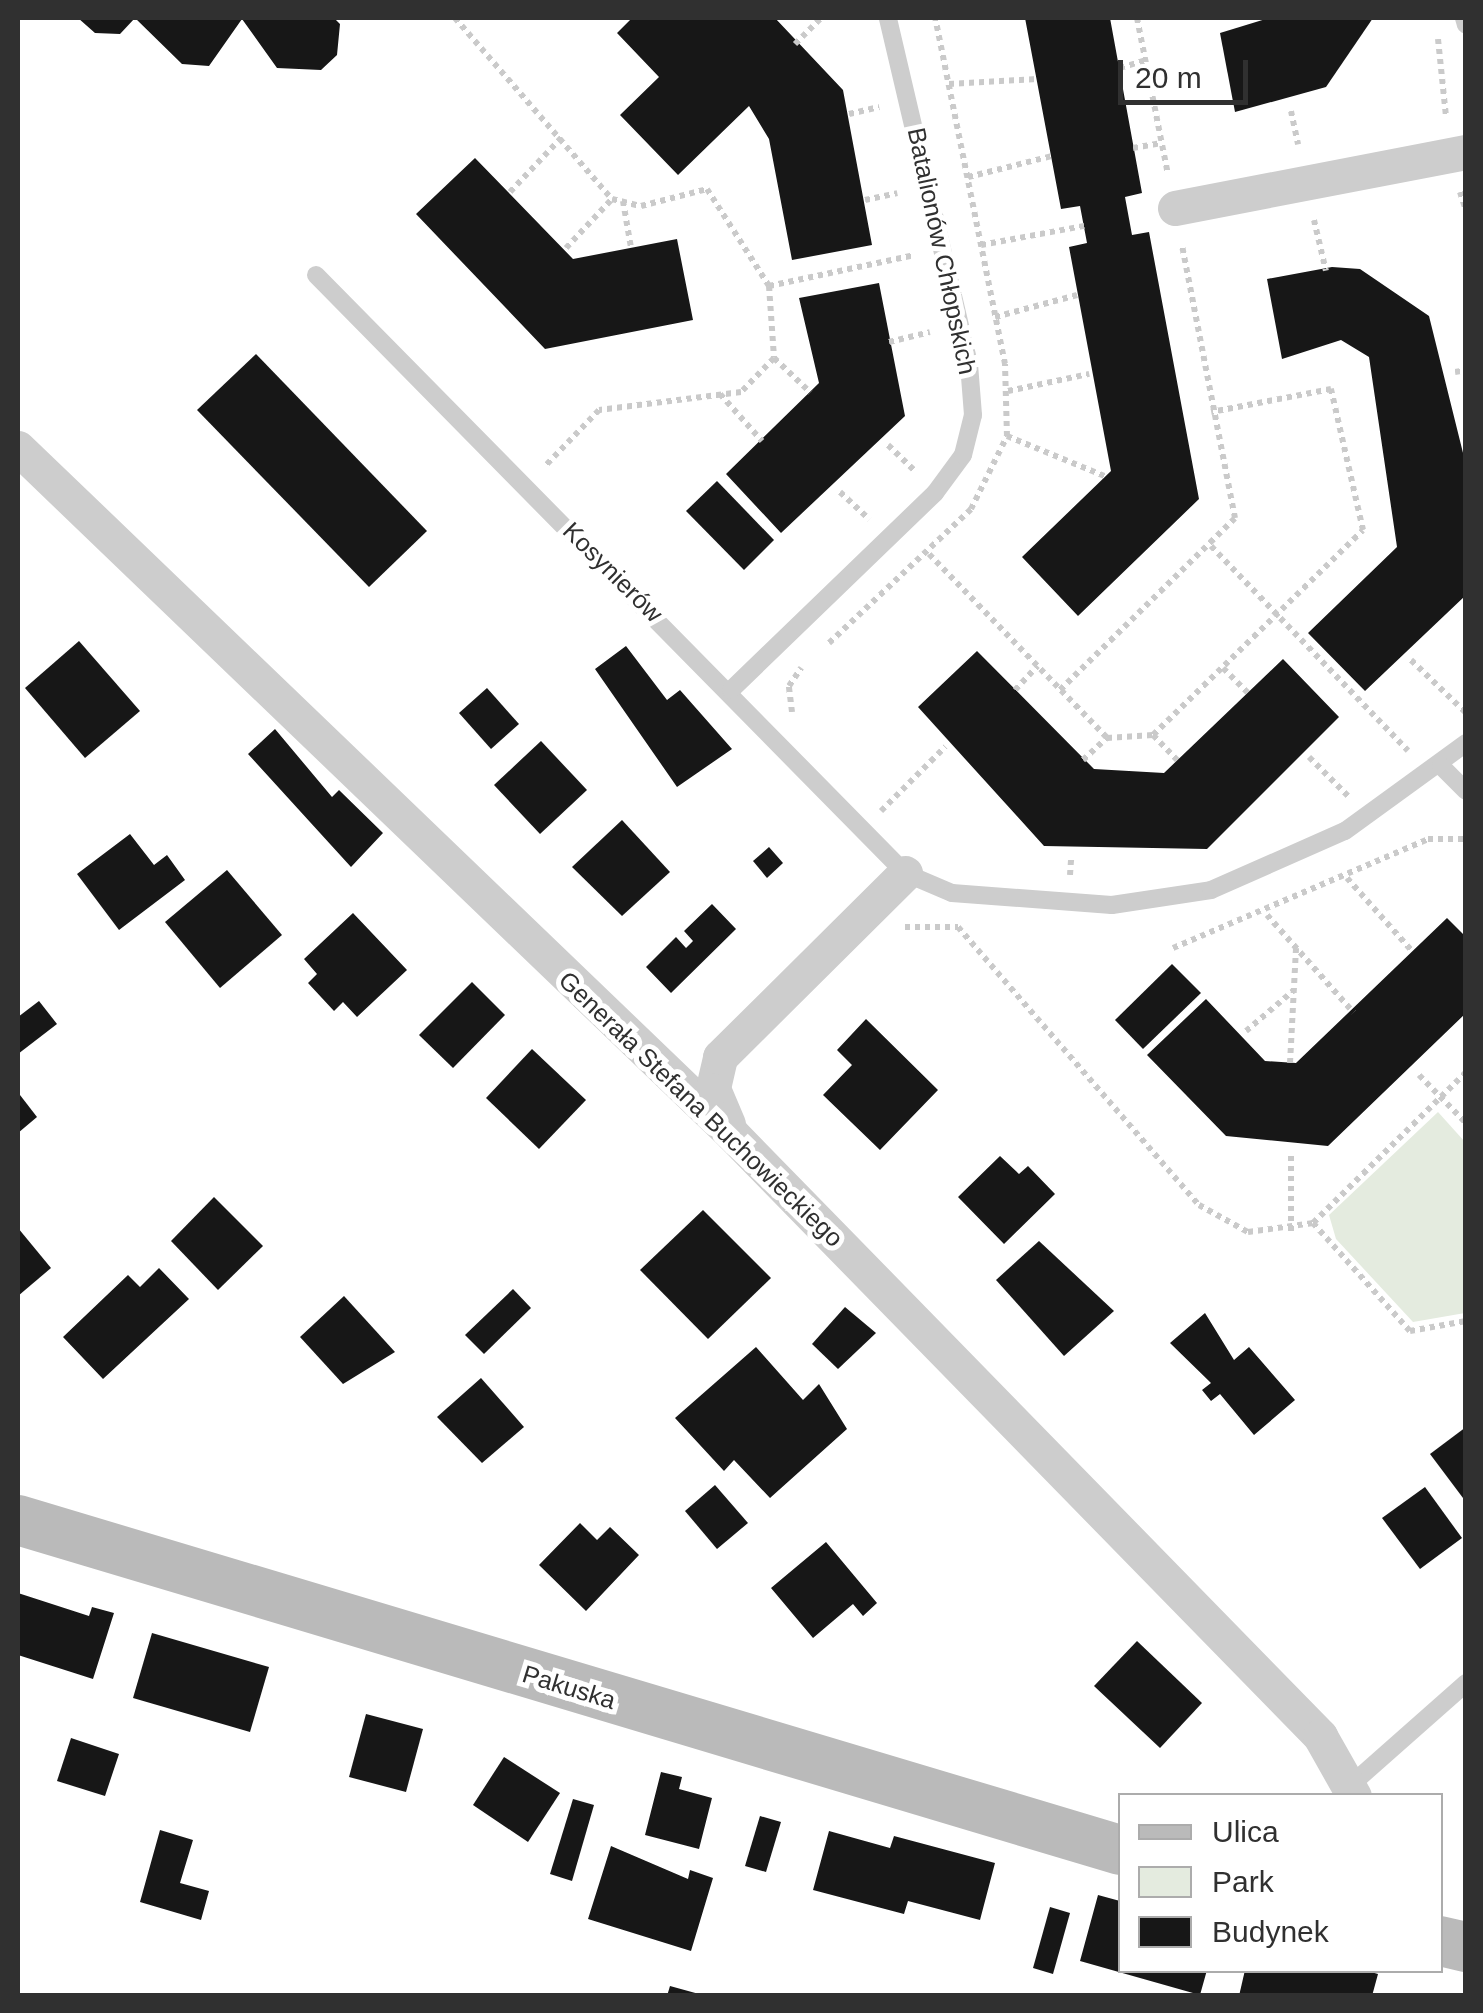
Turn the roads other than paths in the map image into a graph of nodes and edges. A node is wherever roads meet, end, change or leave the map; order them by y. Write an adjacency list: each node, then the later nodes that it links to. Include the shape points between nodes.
1 (888, 18): 8 (lane, Batalionów Chłopskich, via 970,364 963,455)
2 (1464, 18): 3 (lane)
3 (1466, 26)
4 (1458, 154): 5 (street)
5 (1176, 208)
6 (316, 275): 8 (lane, Kosynierów)
7 (18, 448): 13 (street, Generała Stefana Buchowieckiego)
8 (731, 690): 12 (lane, Kosynierów)
9 (1466, 743): 10 (lane)
10 (1440, 766): 11 (lane); 12 (lane, via 1345,831 1164,903 1000,900)
11 (1466, 791)
12 (906, 873): 13 (street, via 720,1057 713,1088)
13 (732, 1134): 16 (street, Generała Stefana Buchowieckiego, via 1320,1736)
14 (18, 1520): 17 (street, Pakuska)
15 (1466, 1683): 16 (lane)
16 (1354, 1789)
17 (1118, 1849)

